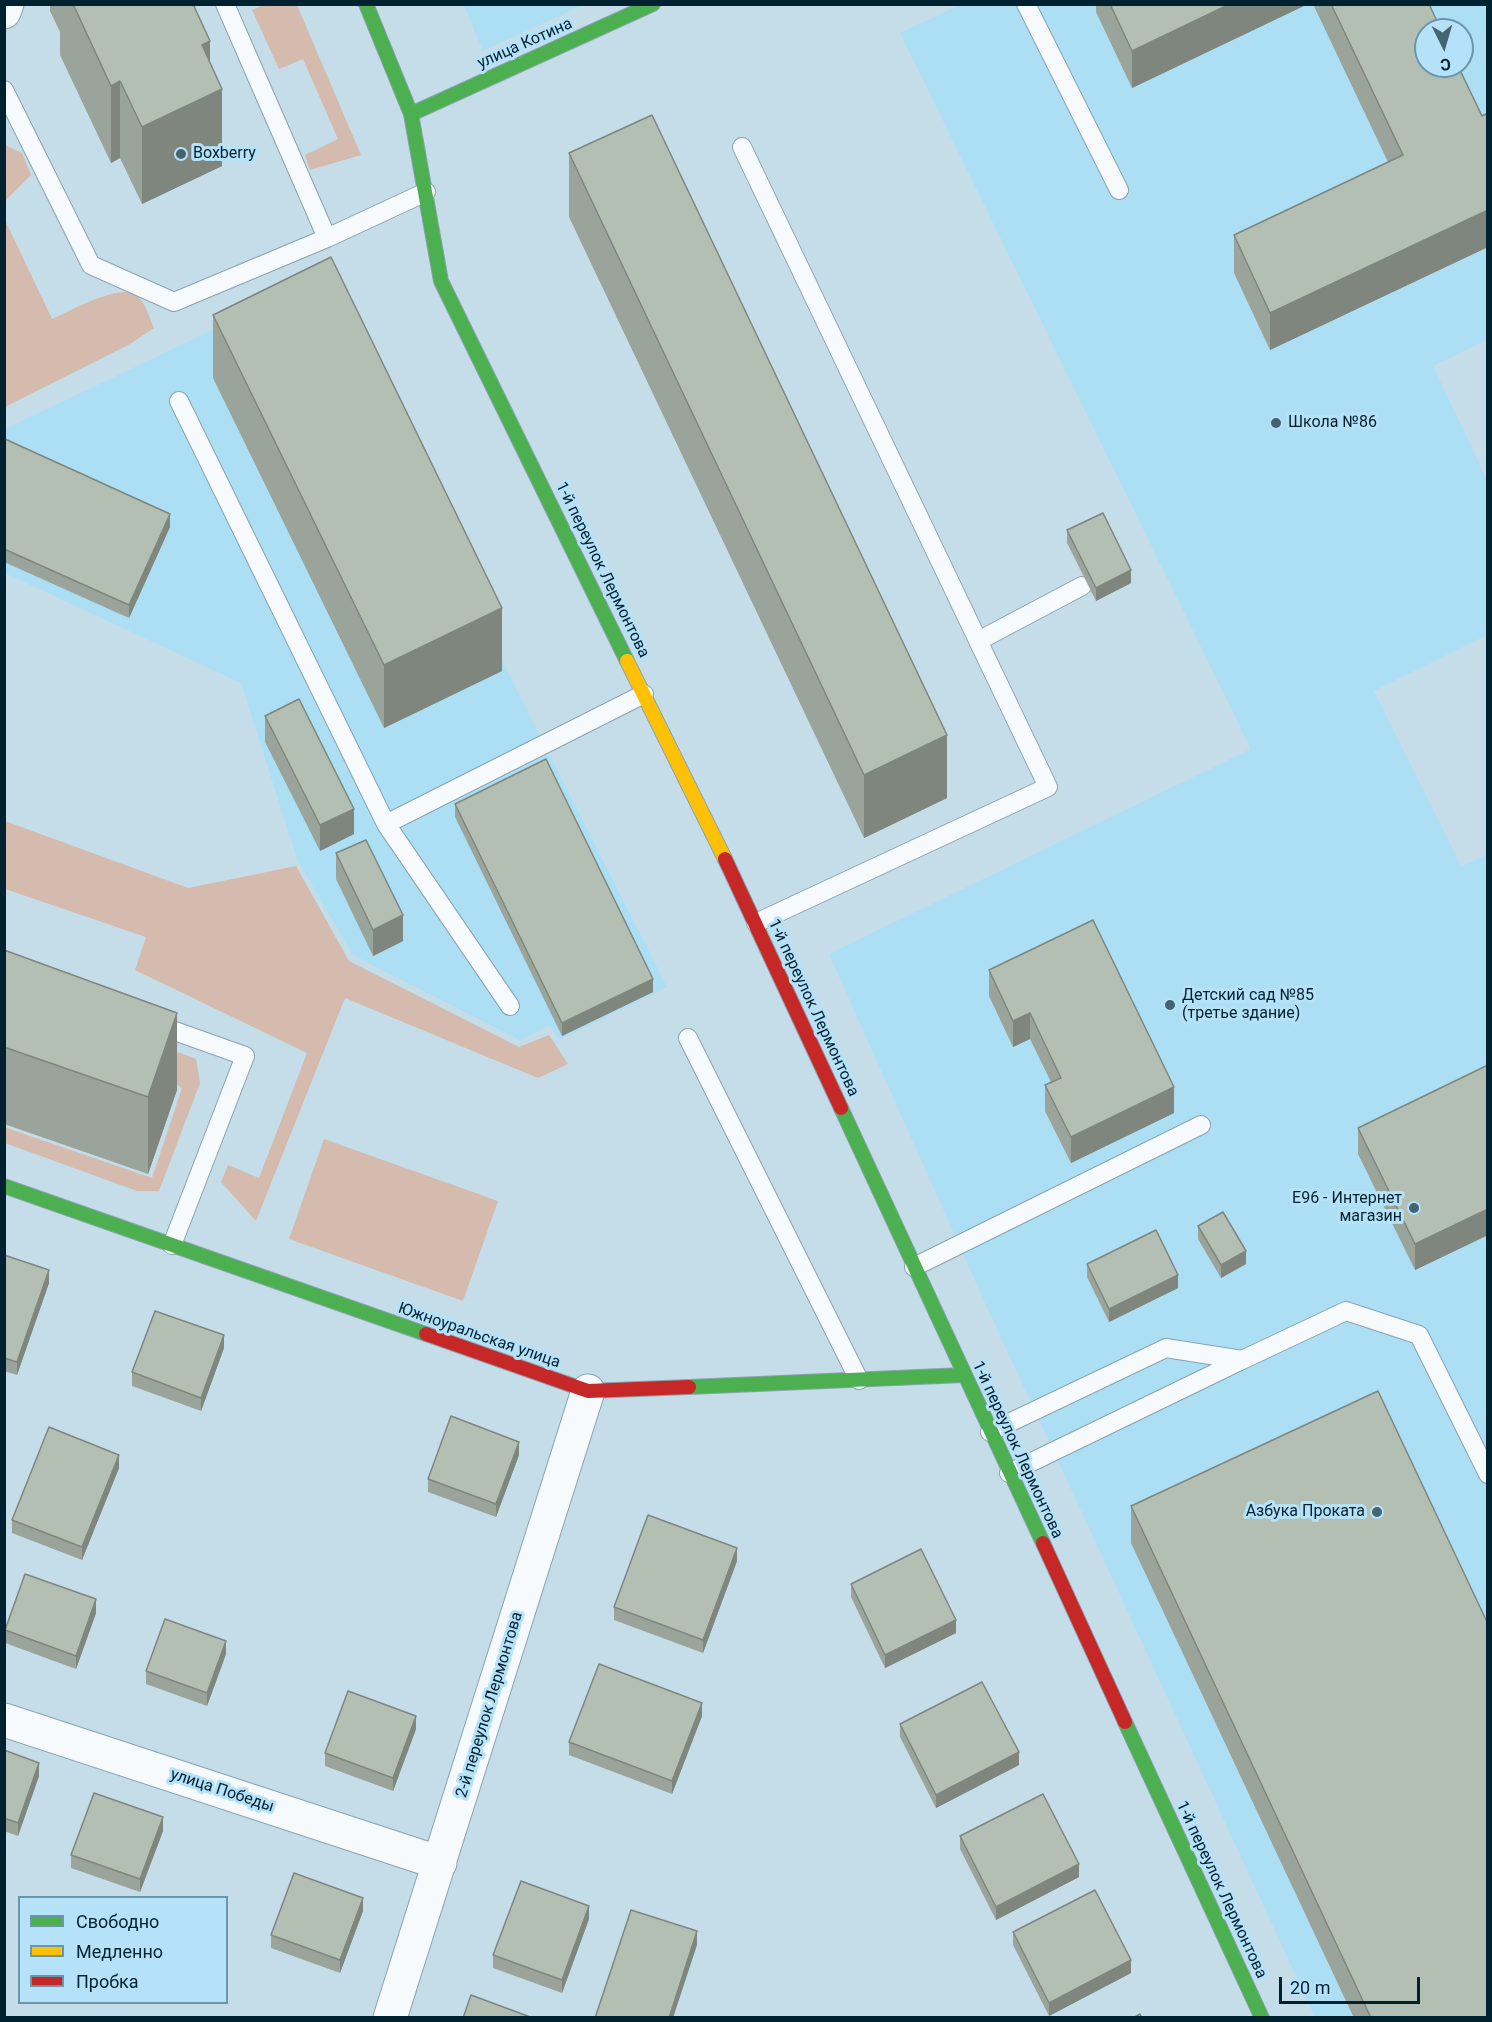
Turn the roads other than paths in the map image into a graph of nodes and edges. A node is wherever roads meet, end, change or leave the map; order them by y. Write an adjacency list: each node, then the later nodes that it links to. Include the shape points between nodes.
1 (7, 4): 6 (street)
2 (225, 4): 12 (lane)
3 (366, 4): 8 (street, 1-й переулок Лермонтова)
4 (653, 4): 8 (street, улица Котина)
5 (1026, 4): 10 (lane)
6 (4, 12)
7 (4, 90): 12 (lane, via 91,266 174,302)
8 (411, 114): 11 (street, 1-й переулок Лермонтова)
9 (742, 147): 15 (lane)
10 (1119, 190)
11 (426, 192): 12 (lane); 16 (street, 1-й переулок Лермонтова, via 441,280)
12 (327, 238)
13 (179, 401): 17 (lane)
14 (1082, 586): 15 (lane)
15 (978, 641): 18 (lane, via 1048,787)
16 (644, 694): 17 (lane); 18 (street, 1-й переулок Лермонтова)
17 (386, 824): 19 (lane)
18 (756, 923): 25 (street, 1-й переулок Лермонтова)
19 (510, 1006)
20 (136, 1017): 24 (lane, via 245,1056)
21 (688, 1038): 28 (lane)
22 (1201, 1125): 25 (lane)
23 (4, 1186): 24 (street, Южноуральская улица)
24 (172, 1245): 29 (street, Южноуральская улица)
25 (914, 1267): 27 (street, 1-й переулок Лермонтова)
26 (1242, 1360): 30 (lane, via 1167,1348); 31 (lane); 32 (lane, via 1346,1311 1419,1335)
27 (964, 1375): 28 (street, Южноуральская улица); 30 (street, 1-й переулок Лермонтова)
28 (859, 1380): 29 (street, Южноуральская улица)
29 (588, 1391): 34 (street, 2-й переулок Лермонтова)
30 (990, 1432): 31 (street, 1-й переулок Лермонтова)
31 (1009, 1473): 36 (street, 1-й переулок Лермонтова)
32 (1488, 1474)
33 (4, 1720): 34 (street, улица Победы)
34 (440, 1863): 35 (street, 2-й переулок Лермонтова)
35 (390, 2018)
36 (1262, 2018)

